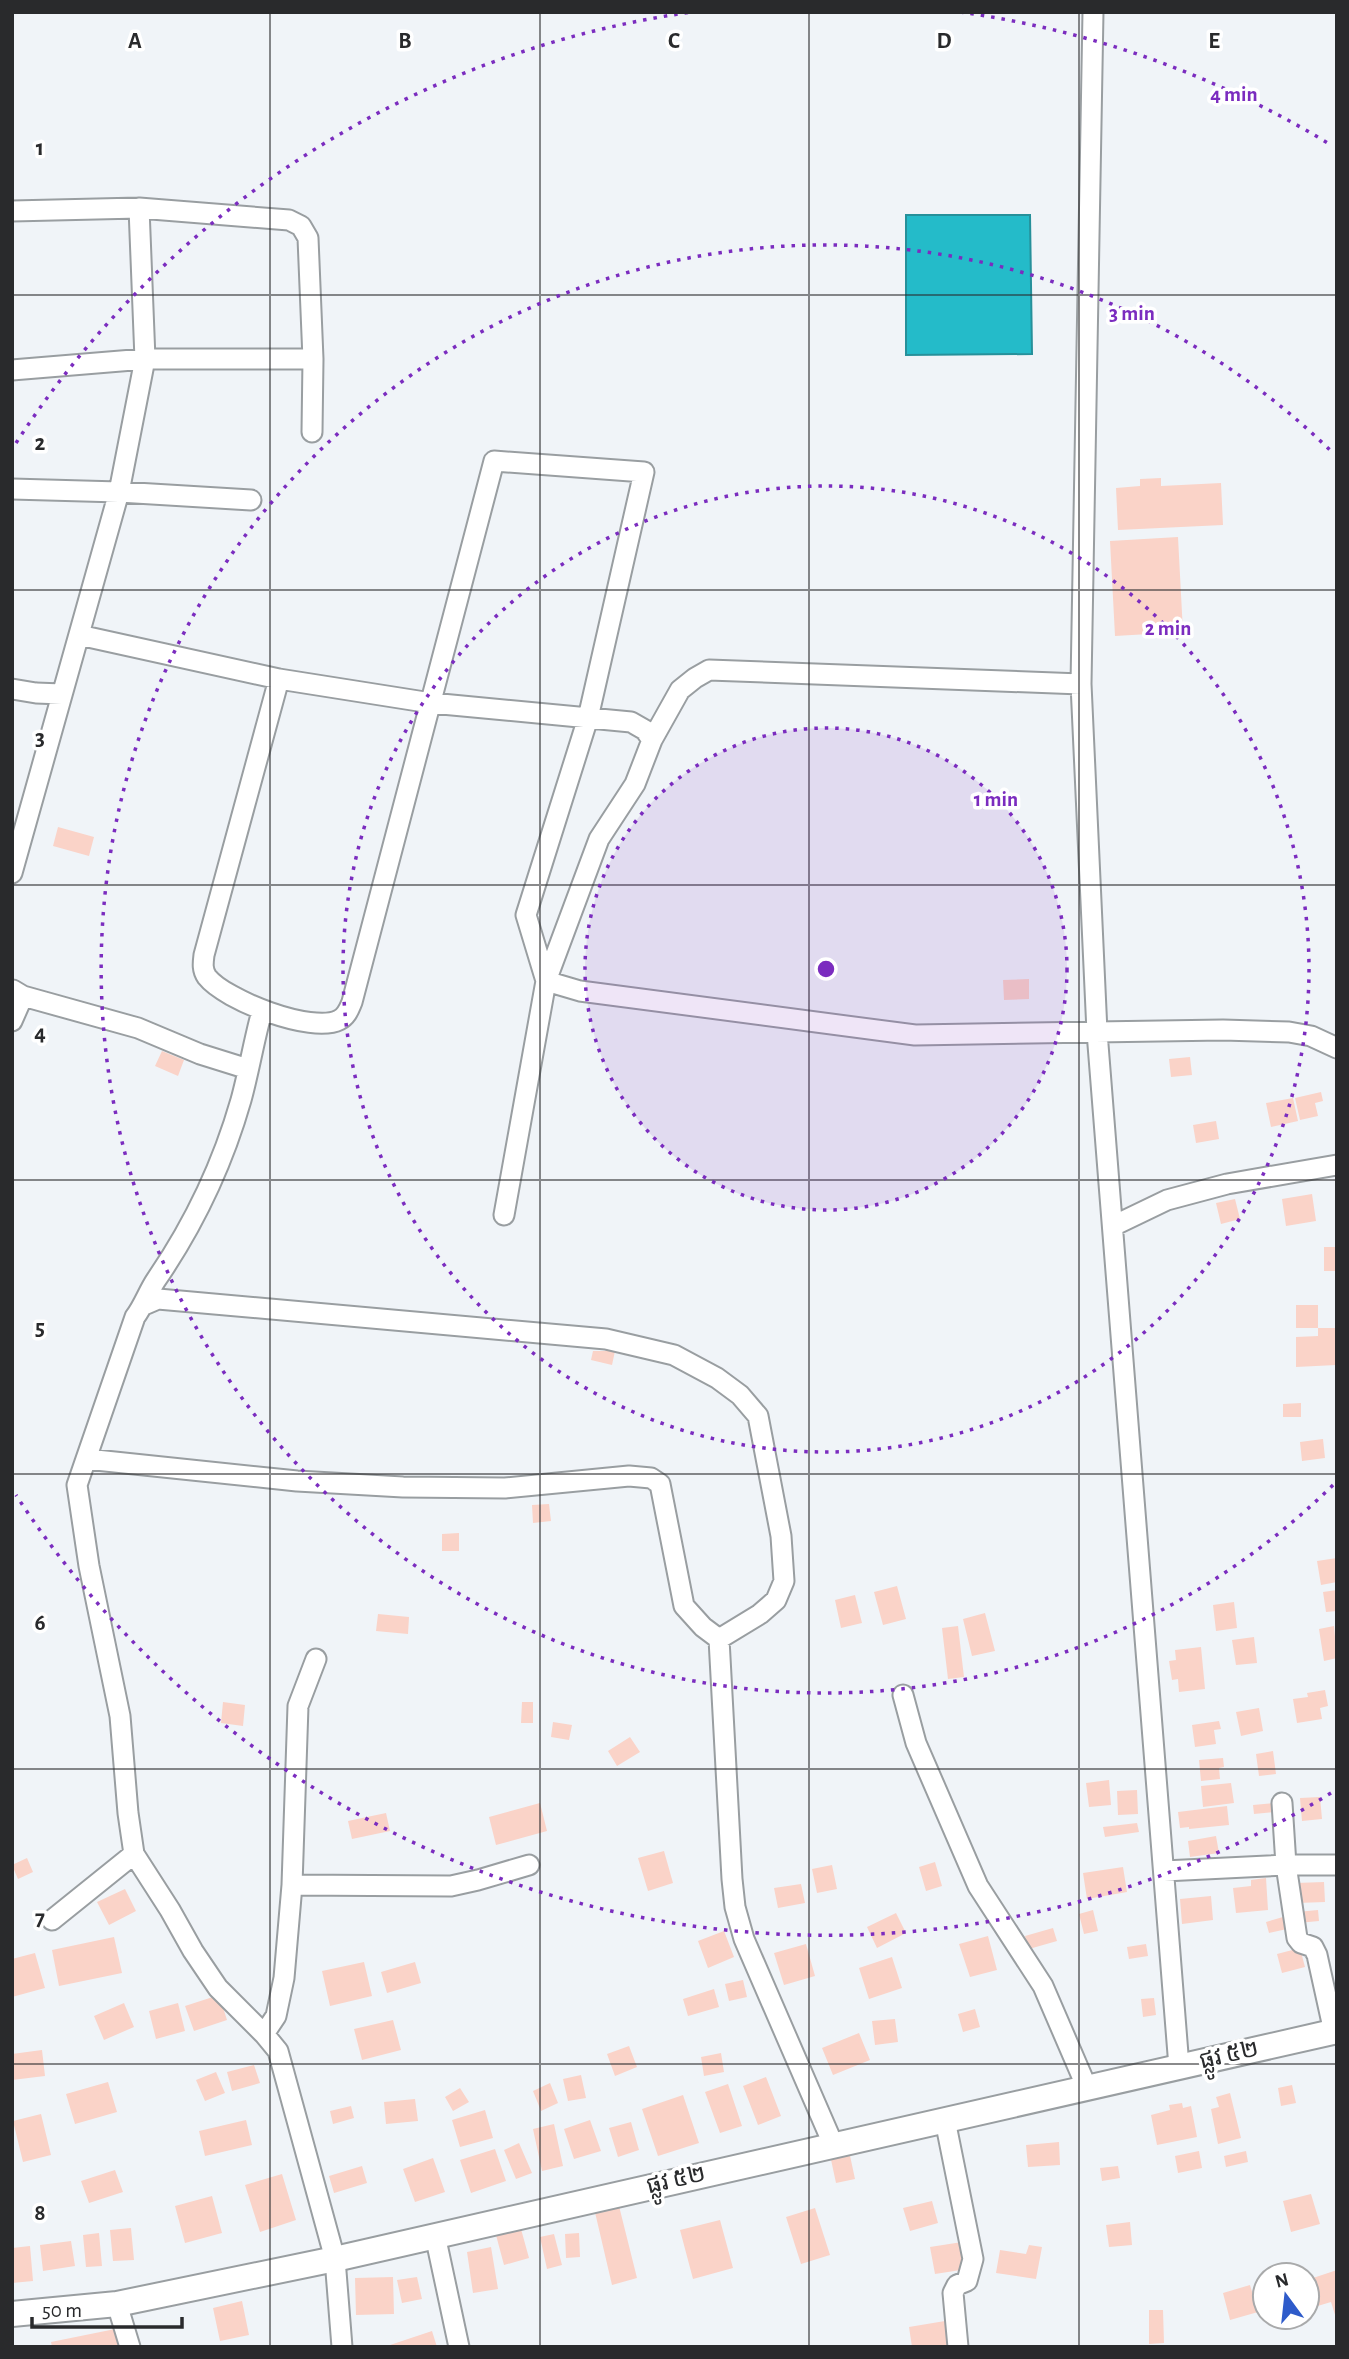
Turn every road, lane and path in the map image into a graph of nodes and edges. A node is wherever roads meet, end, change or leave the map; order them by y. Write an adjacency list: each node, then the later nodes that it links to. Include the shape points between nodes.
1 (1093, 12): 13 (street)
2 (139, 208): 3 (street); 4 (street); 5 (street, via 289,220 301,226 308,238)
3 (12, 211)
4 (145, 359): 5 (street); 6 (street); 9 (street)
5 (313, 359): 7 (street)
6 (12, 370)
7 (312, 432)
8 (12, 489): 9 (street)
9 (119, 492): 10 (street); 11 (street)
10 (251, 500)
11 (79, 635): 12 (street); 15 (street)
12 (279, 679): 16 (street); 22 (street, via 203,968 229,995)
13 (1081, 684): 18 (street, via 709,670 680,690); 24 (street)
14 (12, 689): 15 (street)
15 (62, 694): 19 (street)
16 (431, 703): 17 (street); 17 (street, via 494,461 644,472); 22 (street, via 347,1014 322,1023)
17 (588, 718): 18 (street, via 631,723); 20 (street, via 526,915)
18 (652, 740): 20 (street, via 635,784 599,839)
19 (12, 873)
20 (546, 981): 24 (street, via 580,991 915,1035); 28 (street)
21 (18, 993): 23 (street); 26 (street, via 138,1028)
22 (262, 1010): 26 (street)
23 (12, 1021)
24 (1097, 1032): 25 (street, via 1289,1032); 29 (street)
25 (1337, 1048)
26 (248, 1069): 30 (street, via 241,1100 196,1213)
27 (1337, 1165): 29 (street, via 1227,1184 1167,1200)
28 (504, 1215)
29 (1113, 1226): 40 (street)
30 (144, 1306): 31 (street, via 135,1317); 32 (street, via 158,1299 606,1339 674,1355 717,1378 758,1416 785,1581 776,1600)
31 (86, 1459): 32 (street, via 403,1487 505,1488 651,1478 660,1484 684,1606); 36 (street, via 76,1485 79,1510 120,1716)
32 (719, 1639): 48 (street, via 736,1908 744,1940)
33 (316, 1659): 41 (street, via 298,1706)
34 (903, 1695): 46 (street, via 916,1743 978,1886 1043,1986)
35 (1282, 1803): 38 (street)
36 (134, 1854): 42 (street); 44 (street, via 218,1988)
37 (529, 1865): 41 (street, via 451,1886)
38 (1286, 1865): 39 (street); 40 (street); 43 (street, via 1297,1938 1313,1947 1317,1955)
39 (1337, 1865)
40 (1164, 1871): 45 (street)
41 (292, 1885): 44 (street, via 284,1978 276,2016)
42 (52, 1920)
43 (1336, 2032): 45 (street, ផ្លូវ ៥២)
44 (264, 2034): 50 (street, via 278,2051)
45 (1179, 2067): 46 (street, ផ្លូវ ៥២)
46 (1087, 2088): 47 (street, ផ្លូវ ៥២)
47 (945, 2120): 48 (street, ផ្លូវ ៥២); 56 (street, via 973,2259 967,2281 953,2293)
48 (834, 2144): 49 (street, ផ្លូវ ៥២)
49 (435, 2235): 50 (street, ផ្លូវ ៥២); 55 (street)
50 (335, 2259): 51 (street, ផ្លូវ ៥២); 54 (street)
51 (117, 2304): 52 (street, ផ្លូវ ៥២); 53 (street)
52 (12, 2314)
53 (130, 2347)
54 (342, 2347)
55 (460, 2347)
56 (958, 2347)

